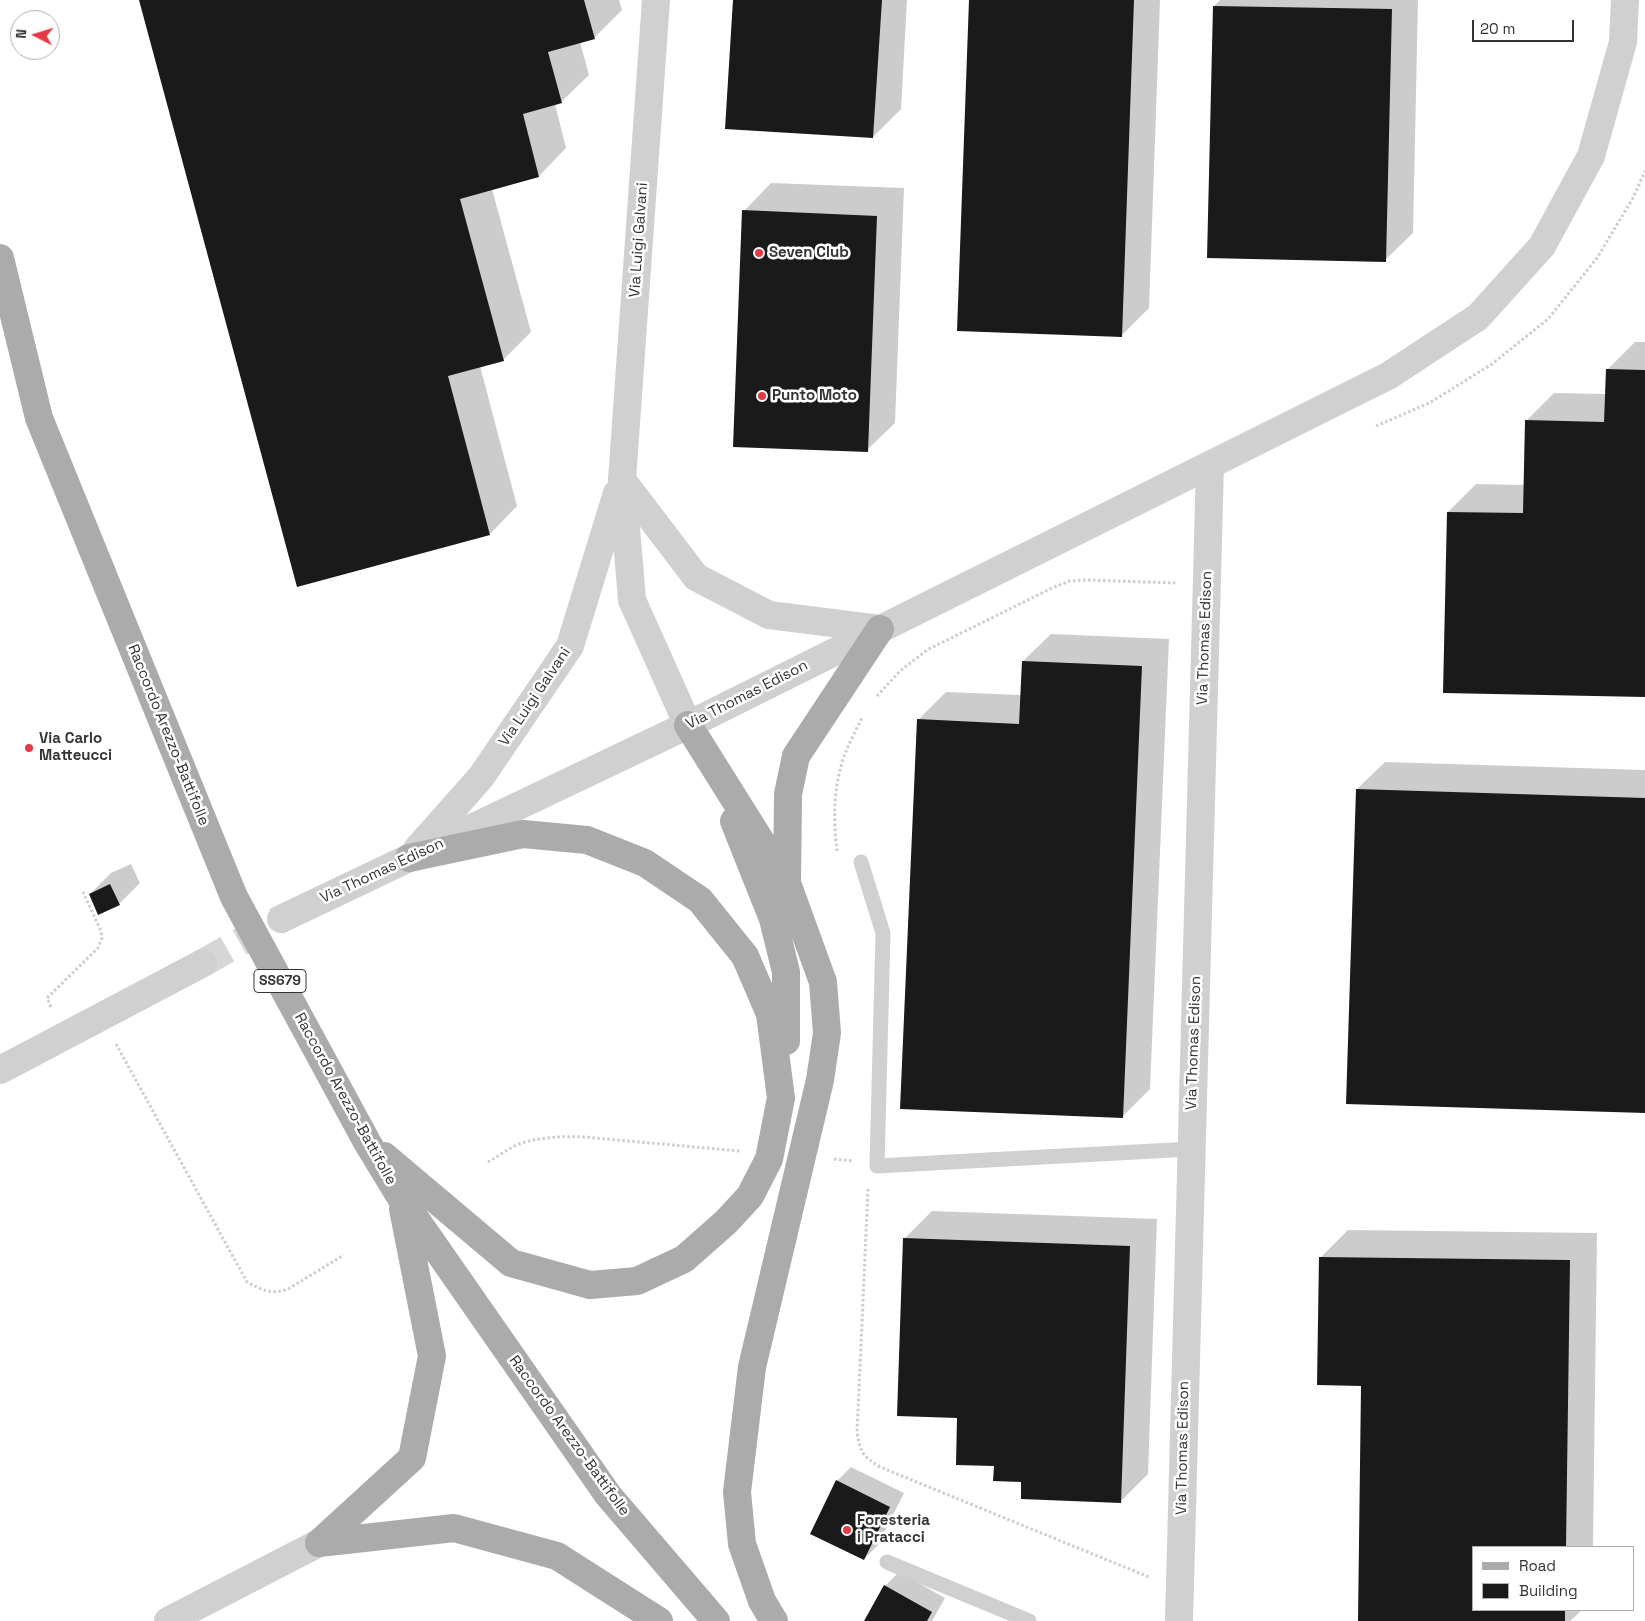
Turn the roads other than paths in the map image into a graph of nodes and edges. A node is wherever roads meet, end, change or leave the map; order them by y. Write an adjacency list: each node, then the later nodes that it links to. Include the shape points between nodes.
1 (656, 0): 5 (street, Via Luigi Galvani)
2 (1625, 0): 4 (street, Via Thomas Edison, via 1623,42 1591,156 1542,246 1478,317 1388,376)
3 (0, 258): 16 (main road, Raccordo Arezzo-Battifolle / SS679, via 40,418 234,897)
4 (1210, 464): 6 (street, Via Thomas Edison); 17 (street, Via Thomas Edison)
5 (622, 480): 6 (street, via 696,577 769,615); 7 (street, Via Luigi Galvani, via 632,600); 9 (street, Via Luigi Galvani, via 570,646 481,777)
6 (880, 629): 7 (street, Via Thomas Edison); 11 (main road, via 796,756 788,794)
7 (688, 725): 8 (main road); 9 (street, Via Thomas Edison)
8 (704, 748): 11 (main road); 15 (main road, via 773,919 786,972 787,1034)
9 (409, 858): 12 (street, Via Thomas Edison); 15 (main road, via 523,834 587,840 645,863 700,900 745,956 770,1014)
10 (861, 862): 17 (lane, via 883,933 876,1166)
11 (787, 883): 24 (main road, via 822,982 827,1033 820,1080 752,1367 736,1492 742,1544 762,1601)
12 (281, 919)
13 (203, 963): 14 (street)
14 (0, 1070)
15 (781, 1098): 16 (main road, via 769,1160 750,1196 684,1259 636,1281 590,1284 511,1262)
16 (367, 1142): 18 (main road, Raccordo Arezzo-Battifolle / SS679)
17 (1191, 1149): 26 (street, Via Thomas Edison)
18 (401, 1198): 19 (main road, via 432,1356 412,1458); 23 (main road, Raccordo Arezzo-Battifolle / SS679, via 608,1495)
19 (319, 1543): 21 (street); 22 (main road, via 454,1528 557,1556)
20 (887, 1562): 25 (lane)
21 (168, 1621)
22 (659, 1621)
23 (716, 1621)
24 (774, 1621)
25 (1029, 1621)
26 (1179, 1621)

